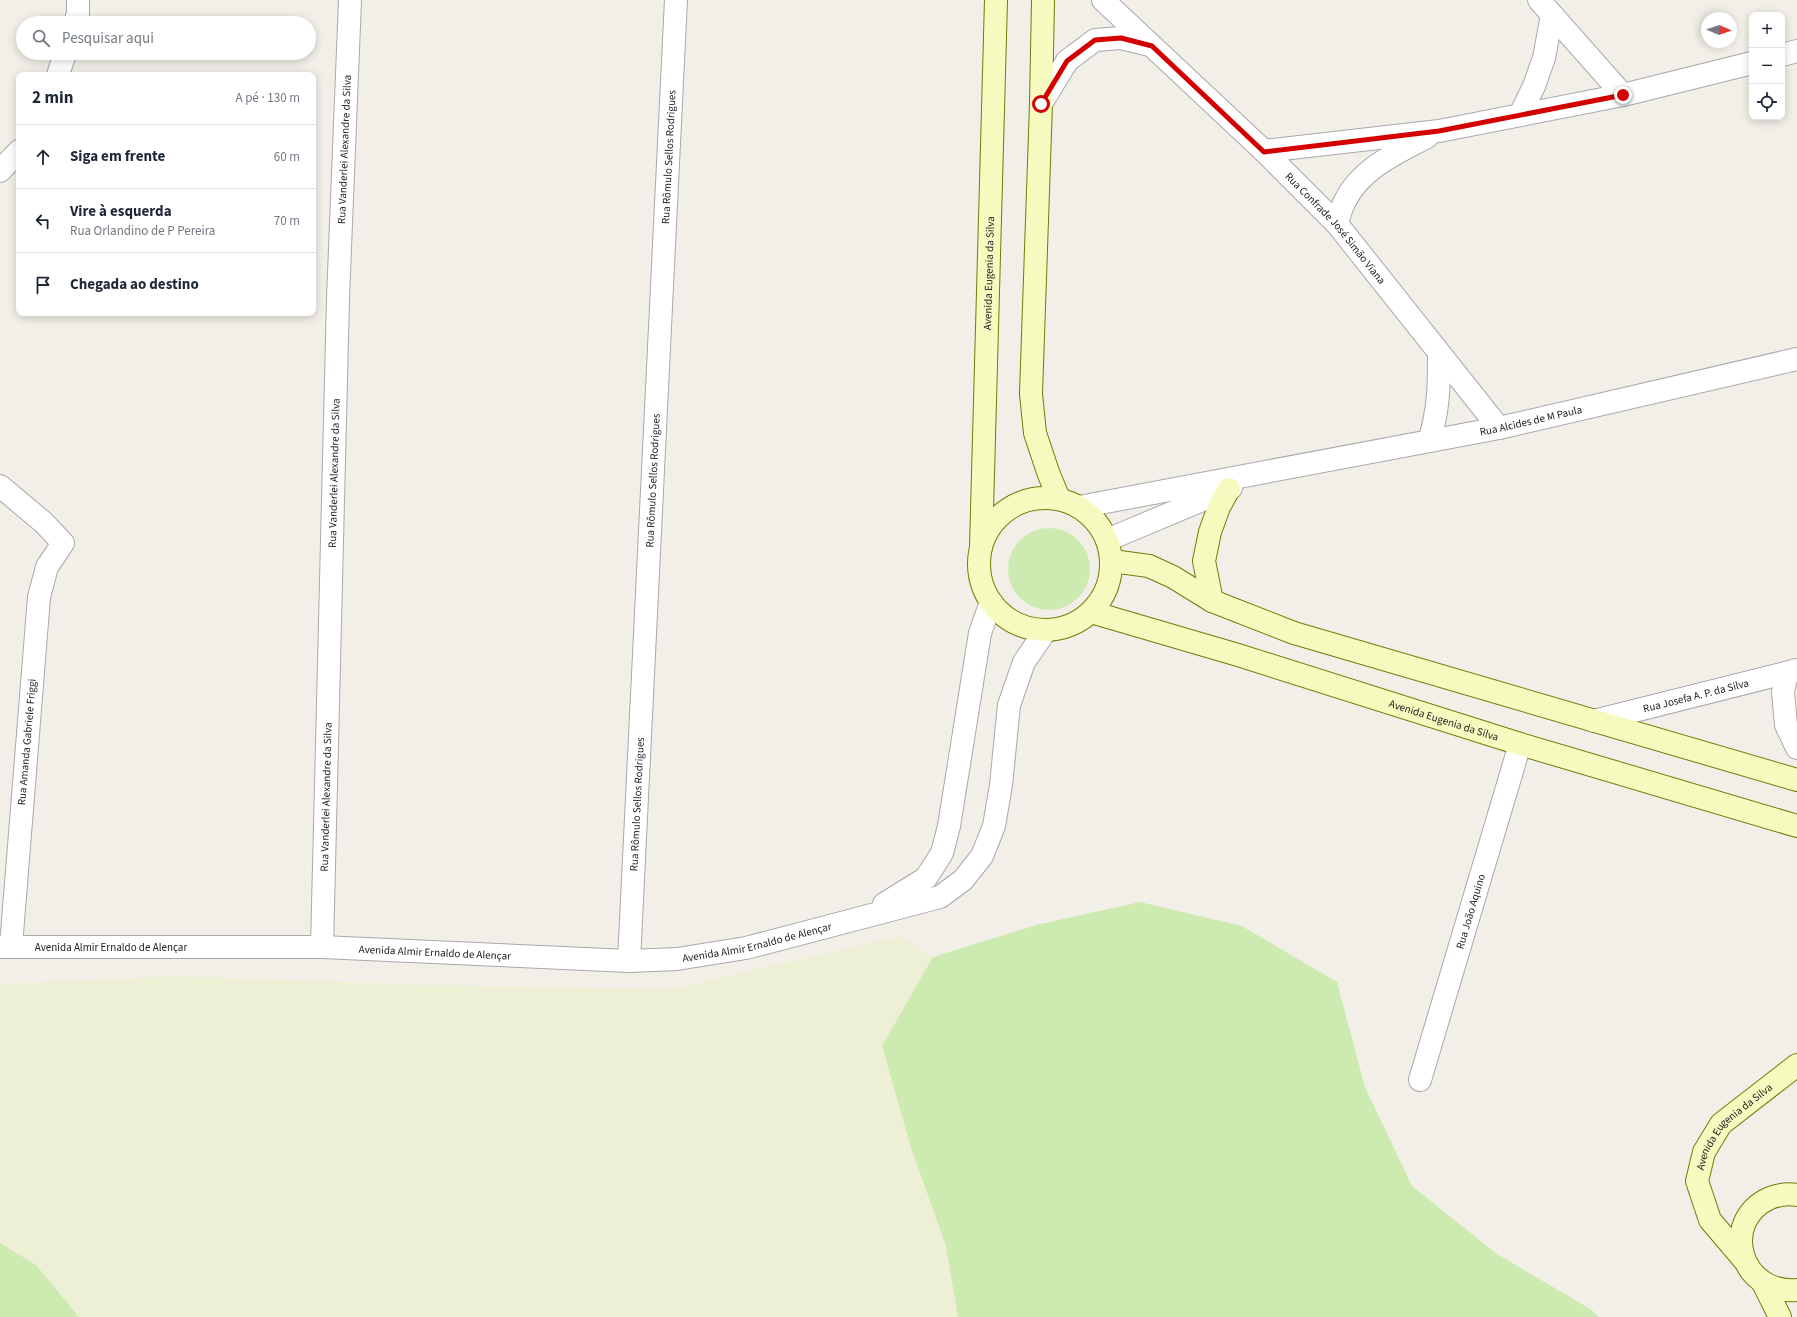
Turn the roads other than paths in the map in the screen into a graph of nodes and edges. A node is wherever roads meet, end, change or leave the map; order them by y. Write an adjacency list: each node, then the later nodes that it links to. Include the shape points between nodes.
1 (78, 0): 8 (street)
2 (350, 0): 46 (street, Rua Vanderlei Alexandre da Silva, via 338,298)
3 (676, 0): 47 (street, Rua Rômulo Sellos Rodrigues)
4 (996, 0): 32 (street, Avenida Eugenia da Silva)
5 (1043, 0): 16 (street)
6 (1103, 0): 9 (street, Rua Confrade José Simão Viana)
7 (1545, 7): 15 (street); 17 (street, via 1541,65)
8 (77, 16)
9 (1152, 46): 16 (street, Rua Confrade José Simão Viana, via 1121,38 1095,40 1067,61); 19 (street, Rua Confrade José Simão Viana)
10 (1797, 51): 11 (street)
11 (1785, 54)
12 (63, 60): 14 (street)
13 (1749, 63): 15 (street)
14 (59, 72)
15 (1623, 95): 17 (street)
16 (1041, 104): 30 (street, via 1031,394 1035,433)
17 (1520, 115): 18 (street)
18 (1439, 131): 19 (street); 22 (street, via 1378,164 1357,182 1345,201)
19 (1264, 152): 22 (street, Rua Confrade José Simão Viana)
20 (16, 154): 21 (street)
21 (0, 171)
22 (1336, 224): 23 (street, Rua Confrade José Simão Viana)
23 (1439, 353): 25 (street, Rua Confrade José Simão Viana); 26 (street, via 1439,399)
24 (1797, 359): 25 (street, Rua Alcides de M Paula)
25 (1499, 428): 26 (street, Rua Alcides de M Paula)
26 (1429, 441): 27 (street, Rua Alcides de M Paula)
27 (1263, 473): 29 (street); 31 (street)
28 (0, 486): 45 (street, Rua Amanda Gabriele Friggi, via 43,522 63,544 47,567 39,597)
29 (1229, 489): 33 (street); 34 (street, via 1210,532 1204,560)
30 (1059, 499): 31 (street); 32 (street, via 1036,498 1018,503 1001,514 989,529)
31 (1079, 507): 33 (street, via 1096,521)
32 (981, 547): 35 (street, via 979,566 982,585)
33 (1109, 551): 34 (street, via 1173,577); 36 (street, via 1109,580 1103,598)
34 (1212, 601): 39 (street, via 1294,633)
35 (991, 602): 37 (street, via 1006,617 1018,624); 44 (street, via 980,633 949,826 942,853 926,878)
36 (1091, 612): 37 (street, via 1078,622); 40 (street, Avenida Eugenia da Silva, via 1238,655)
37 (1046, 630): 44 (street, Avenida Almir Ernaldo de Alençar, via 1024,662 1009,705 994,826 982,856 963,880 940,897)
38 (1792, 672): 39 (street, Rua Josefa A. P. da Silva); 41 (street, via 1783,692 1786,725)
39 (1594, 721): 42 (street)
40 (1520, 744): 43 (street, Avenida Eugenia da Silva); 49 (street, Rua João Aquino)
41 (1797, 748)
42 (1797, 780)
43 (1797, 826)
44 (864, 916): 47 (street, Avenida Almir Ernaldo de Alençar, via 746,948 677,959)
45 (5, 947): 46 (street, Avenida Almir Ernaldo de Alençar)
46 (322, 947): 47 (street, Avenida Almir Ernaldo de Alençar)
47 (629, 961)
48 (1797, 1065): 51 (street, Avenida Eugenia da Silva, via 1721,1124 1704,1152 1697,1181 1710,1220)
49 (1420, 1080)
50 (1797, 1194): 51 (street, via 1778,1195 1763,1201 1751,1213 1743,1227 1741,1244)
51 (1744, 1260): 52 (street, Avenida Eugenia da Silva)
52 (1763, 1283): 53 (street, via 1775,1289); 54 (street)
53 (1797, 1290)
54 (1780, 1317)

